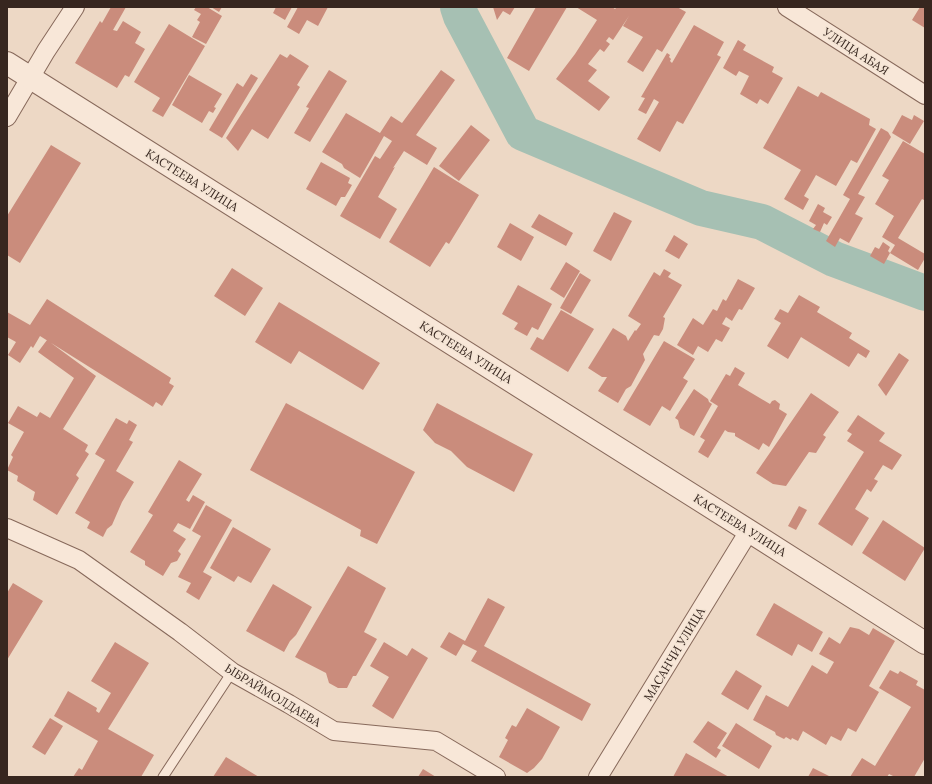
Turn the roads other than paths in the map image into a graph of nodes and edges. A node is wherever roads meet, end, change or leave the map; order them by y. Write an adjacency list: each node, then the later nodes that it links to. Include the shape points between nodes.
1 (75, 7): 4 (street)
2 (787, 7): 5 (street, УЛИЦА АБАЯ)
3 (7, 63): 4 (street, КАСТЕЕВА УЛИЦА)
4 (31, 78): 6 (street); 8 (street, КАСТЕЕВА УЛИЦА)
5 (925, 95)
6 (7, 117)
7 (7, 528): 10 (street, ЫБРАЙМОЛДАЕВА, via 79,560)
8 (749, 531): 9 (street, КАСТЕЕВА УЛИЦА); 13 (street, МАСАНЧИ УЛИЦА)
9 (925, 643)
10 (232, 672): 11 (lane); 12 (street, ЫБРАЙМОЛДАЕВА, via 334,731 436,741)
11 (163, 777)
12 (496, 777)
13 (598, 777)

